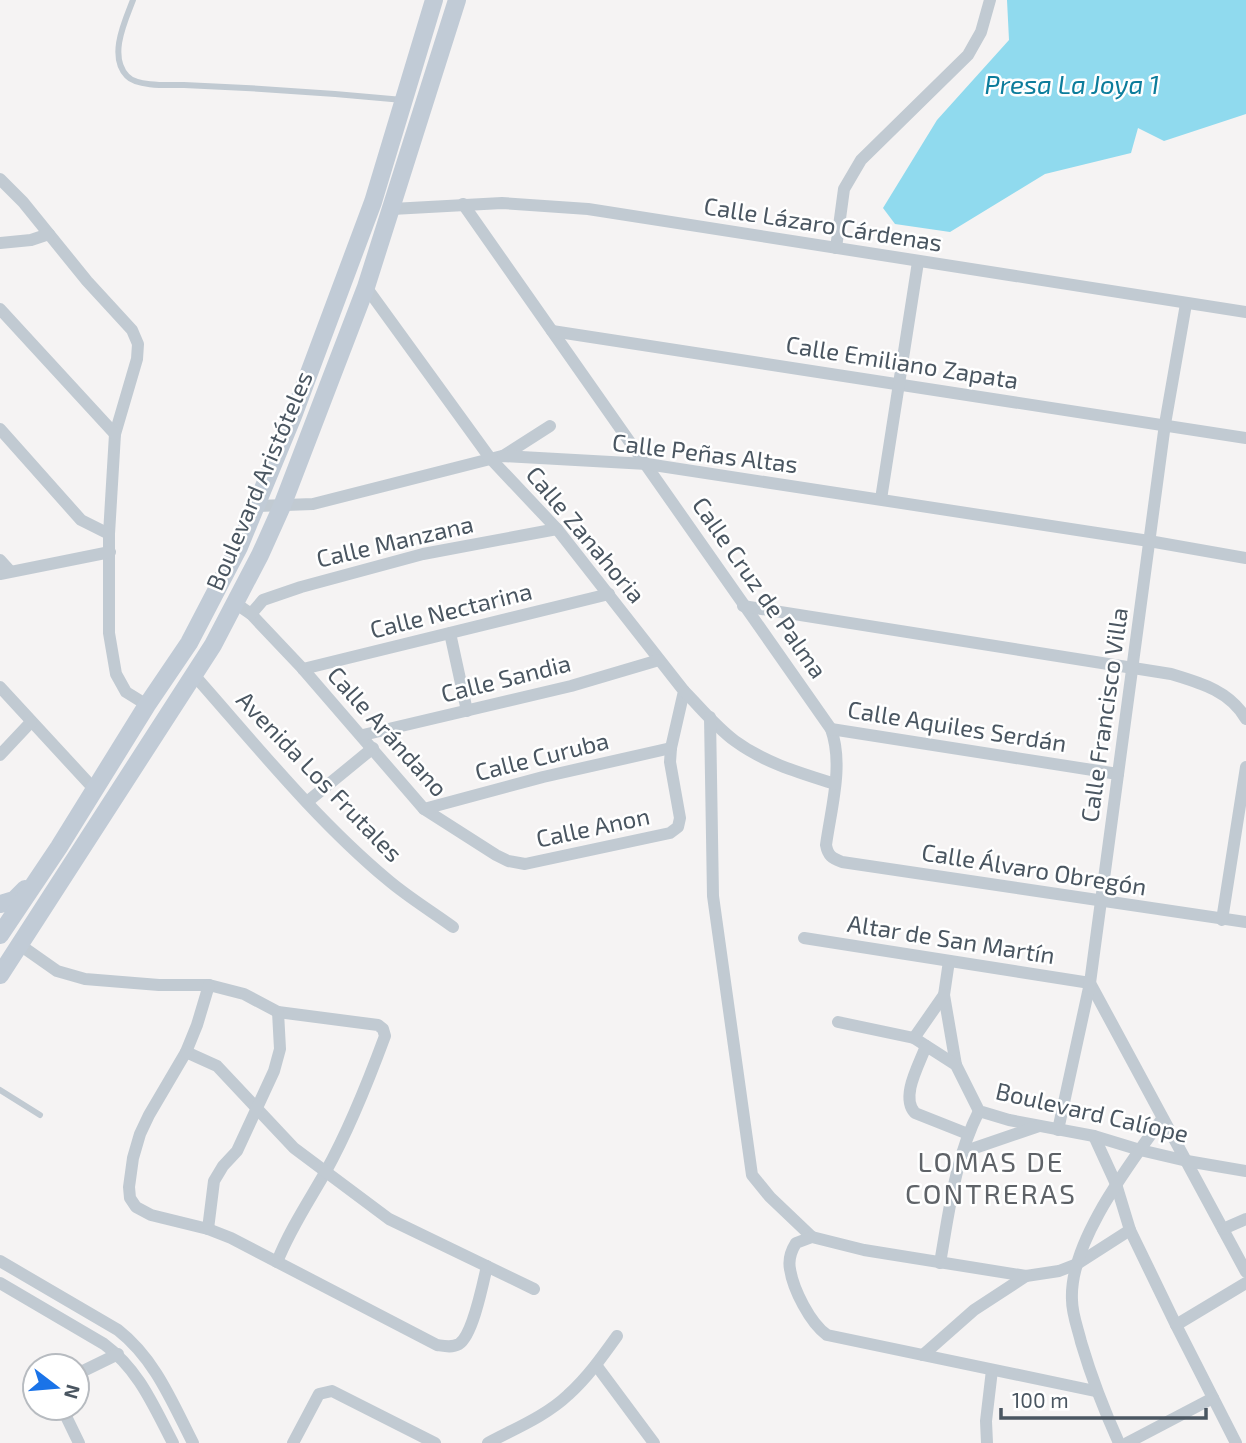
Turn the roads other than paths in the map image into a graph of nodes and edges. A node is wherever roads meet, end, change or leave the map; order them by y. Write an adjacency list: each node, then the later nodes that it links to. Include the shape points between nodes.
1 (133, 0): 5 (lane, via 119,43 126,75 137,81)
2 (434, 0): 5 (street, Boulevard Aristóteles)
3 (457, 0): 8 (street, Boulevard Aristóteles)
4 (990, 0): 11 (street, via 981,32 968,55 861,160 844,189)
5 (403, 100): 27 (street, Boulevard Aristóteles, via 373,202)
6 (0, 179): 9 (street)
7 (463, 204): 8 (street, Calle Lázaro Cárdenas); 11 (street, Calle Lázaro Cárdenas, via 588,209); 17 (street, Calle Cruz de Palma)
8 (392, 209): 13 (street, Boulevard Aristóteles)
9 (48, 234): 10 (street); 22 (street, via 136,338 137,359)
10 (0, 243)
11 (836, 248): 12 (street, Calle Lázaro Cárdenas)
12 (918, 262): 14 (street, Calle Lázaro Cárdenas); 18 (street)
13 (366, 287): 24 (street, Calle Zanahoria); 28 (street, Boulevard Aristóteles)
14 (1186, 304): 16 (street, Calle Lázaro Cárdenas); 19 (street, Calle Francisco Villa)
15 (0, 309): 22 (street)
16 (1246, 312)
17 (552, 331): 18 (street, Calle Emiliano Zapata); 25 (street, Calle Cruz de Palma)
18 (899, 383): 19 (street, Calle Emiliano Zapata); 26 (street)
19 (1165, 425): 23 (street, Calle Emiliano Zapata); 31 (street, Calle Francisco Villa)
20 (550, 426): 24 (street)
21 (0, 429): 30 (street, via 81,520)
22 (115, 434): 30 (street)
23 (1246, 438)
24 (496, 457): 25 (street, Calle Peñas Altas); 28 (street, Calle Peñas Altas, via 313,504); 29 (street, Calle Zanahoria)
25 (647, 464): 26 (street, Calle Peñas Altas); 38 (street, Calle Cruz de Palma)
26 (881, 499): 31 (street, Calle Peñas Altas)
27 (258, 506): 28 (street, Calle Peñas Altas); 47 (street, Boulevard Aristóteles, via 208,610)
28 (282, 506): 37 (street, Boulevard Aristóteles)
29 (557, 529): 36 (street, Calle Zanahoria); 39 (street, Calle Manzana, via 424,554 301,587 263,600)
30 (109, 534): 32 (street)
31 (1149, 541): 33 (street, Calle Peñas Altas); 42 (street, Calle Francisco Villa)
32 (110, 552): 35 (street); 47 (street, via 108,633 116,674 126,692)
33 (1246, 558)
34 (0, 560): 35 (street)
35 (5, 572)
36 (609, 594): 40 (street, Calle Nectarina); 41 (street, Calle Zanahoria)
37 (235, 603): 39 (street, Calle Arándano); 44 (street, Boulevard Aristóteles)
38 (743, 606): 42 (street); 52 (street, Calle Cruz de Palma)
39 (251, 614): 43 (street, Calle Arándano)
40 (450, 633): 43 (street, Calle Nectarina); 48 (street)
41 (659, 660): 46 (street, Calle Zanahoria); 48 (street, Calle Sandia)
42 (1134, 667): 50 (street, via 1203,683 1223,694); 58 (street, Calle Francisco Villa)
43 (303, 669): 53 (street, Calle Arándano)
44 (194, 675): 61 (street, Avenida Los Frutales); 72 (street, Boulevard Aristóteles, via 38,916)
45 (0, 687): 51 (street)
46 (684, 691): 49 (street, Calle Zanahoria); 55 (street)
47 (147, 705): 60 (street, Boulevard Aristóteles)
48 (467, 712): 53 (street, Calle Sandia)
49 (710, 717): 59 (street, Calle Zanahoria, via 752,753); 103 (street, via 713,896 752,1175)
50 (1246, 719)
51 (31, 722): 56 (street); 60 (street)
52 (831, 729): 58 (street, Calle Aquiles Serdán); 59 (street, Calle Cruz de Palma, via 836,749)
53 (363, 736): 54 (street, Calle Arándano)
54 (373, 748): 61 (street); 62 (street, Calle Arándano)
55 (671, 748): 62 (street, Calle Curuba); 64 (street, Calle Anon, via 678,827 670,833)
56 (0, 755)
57 (1246, 767): 67 (street)
58 (1118, 774): 65 (street, Calle Francisco Villa)
59 (835, 784): 63 (street, Calle Cruz de Palma)
60 (94, 790): 66 (street, Boulevard Aristóteles, via 59,848)
61 (307, 802): 69 (street, Avenida Los Frutales, via 390,882)
62 (424, 809): 64 (street, Calle Arándano, via 496,855)
63 (826, 845): 65 (street, Calle Álvaro Obregón, via 832,858 842,862)
64 (525, 864)
65 (1101, 902): 67 (street, Calle Álvaro Obregón); 75 (street, Calle Francisco Villa)
66 (6, 907): 70 (street, Boulevard Aristóteles); 72 (street, via 23,917)
67 (1222, 919): 68 (street, Calle Álvaro Obregón)
68 (1246, 922)
69 (453, 927)
70 (0, 935)
71 (804, 938): 73 (street, Altar de San Martín)
72 (13, 945): 74 (street, Boulevard Aristóteles); 76 (street, via 57,971 85,979)
73 (949, 961): 75 (street, Altar de San Martín); 77 (street)
74 (0, 975)
75 (1090, 983): 88 (street); 90 (street, Calle Francisco Villa)
76 (209, 985): 78 (street, via 244,994); 82 (street)
77 (944, 995): 80 (street); 83 (street)
78 (278, 1012): 85 (street, via 280,1049); 96 (street, via 383,1029 385,1036 368,1080)
79 (838, 1022): 80 (street)
80 (914, 1038): 81 (street)
81 (926, 1046): 83 (street); 91 (street, via 908,1097 909,1107)
82 (186, 1052): 85 (street, via 217,1066); 100 (street, via 141,1134 133,1158 130,1198 151,1215)
83 (956, 1065): 86 (street, Boulevard Calíope)
84 (0, 1090): 87 (lane)
85 (257, 1108): 96 (street, via 294,1148); 100 (street, via 237,1151 214,1181)
86 (979, 1111): 89 (street, Boulevard Calíope); 91 (street)
87 (40, 1115)
88 (1162, 1119): 93 (street); 95 (street)
89 (1039, 1126): 90 (street, Boulevard Calíope); 94 (street)
90 (1058, 1130): 92 (street, Boulevard Calíope)
91 (968, 1134): 94 (street)
92 (1094, 1136): 93 (street, Boulevard Calíope); 98 (street)
93 (1140, 1150): 95 (street, Boulevard Calíope); 98 (street)
94 (963, 1152): 106 (street)
95 (1186, 1161): 97 (street, Boulevard Calíope); 101 (street)
96 (327, 1170): 105 (street); 108 (street, via 389,1219)
97 (1246, 1171)
98 (1116, 1184): 102 (street); 107 (street)
99 (1246, 1219): 101 (street)
100 (208, 1229): 105 (street)
101 (1223, 1229): 109 (street)
102 (1130, 1230): 107 (street); 114 (street)
103 (812, 1237): 106 (street); 117 (street, via 796,1243 789,1259 813,1322 827,1335)
104 (0, 1261): 121 (street, via 118,1330 142,1351)
105 (277, 1262): 108 (street, via 437,1345 449,1347 458,1345 470,1328)
106 (940, 1263): 110 (street)
107 (1077, 1264): 110 (street); 123 (street, via 1072,1300)
108 (487, 1266): 113 (street)
109 (1246, 1272)
110 (1026, 1276): 117 (street, via 974,1310)
111 (0, 1283): 116 (street)
112 (1246, 1283): 114 (street)
113 (534, 1289)
114 (1175, 1325): 124 (street)
115 (617, 1336): 118 (street)
116 (118, 1354): 119 (street); 122 (street)
117 (923, 1355): 120 (street)
118 (596, 1366): 131 (street, via 567,1396); 132 (street)
119 (91, 1367)
120 (992, 1370): 123 (street); 133 (street)
121 (160, 1379): 122 (street); 128 (street)
122 (143, 1387): 127 (street)
123 (1095, 1391): 134 (street)
124 (1213, 1398): 135 (street); 136 (street)
125 (69, 1422): 126 (street)
126 (79, 1443)
127 (173, 1443)
128 (193, 1443)
129 (293, 1443): 130 (street, via 319,1394 332,1391)
130 (435, 1443)
131 (488, 1443)
132 (654, 1443)
133 (987, 1443)
134 (1119, 1443)
135 (1127, 1443)
136 (1236, 1443)

